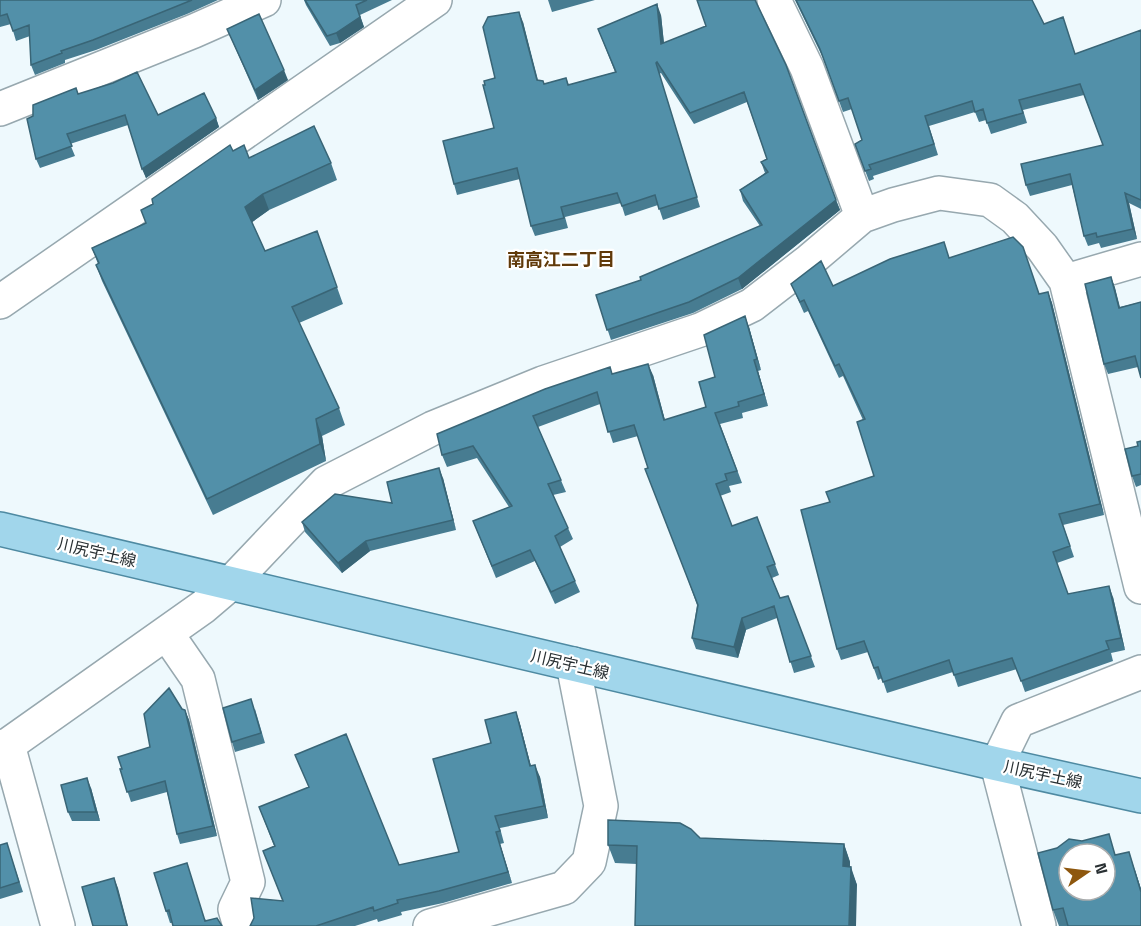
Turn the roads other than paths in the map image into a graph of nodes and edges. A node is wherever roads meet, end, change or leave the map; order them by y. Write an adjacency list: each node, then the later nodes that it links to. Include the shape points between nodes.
1 (264, 0): 4 (street)
2 (435, 0): 8 (street)
3 (774, 0): 5 (street, via 807,68)
4 (0, 109)
5 (861, 216): 7 (street, via 939,193 990,200 1015,218); 10 (street, via 752,304 700,330 543,382 433,428 326,483)
6 (1141, 260): 7 (street)
7 (1066, 281): 11 (street)
8 (0, 302)
9 (0, 529): 10 (main road, 川尻宇土線)
10 (230, 584): 12 (street); 13 (main road, 川尻宇土線)
11 (1141, 587)
12 (167, 634): 15 (street); 19 (street, via 198,679 248,882 235,909)
13 (573, 664): 16 (main road, 川尻宇土線); 20 (street, via 601,806 589,862 564,888)
14 (1141, 672): 16 (street, via 1018,722)
15 (4, 746): 18 (street)
16 (997, 764): 17 (main road, 川尻宇土線); 21 (street)
17 (1141, 796)
18 (58, 926)
19 (240, 926)
20 (430, 926)
21 (1040, 926)

